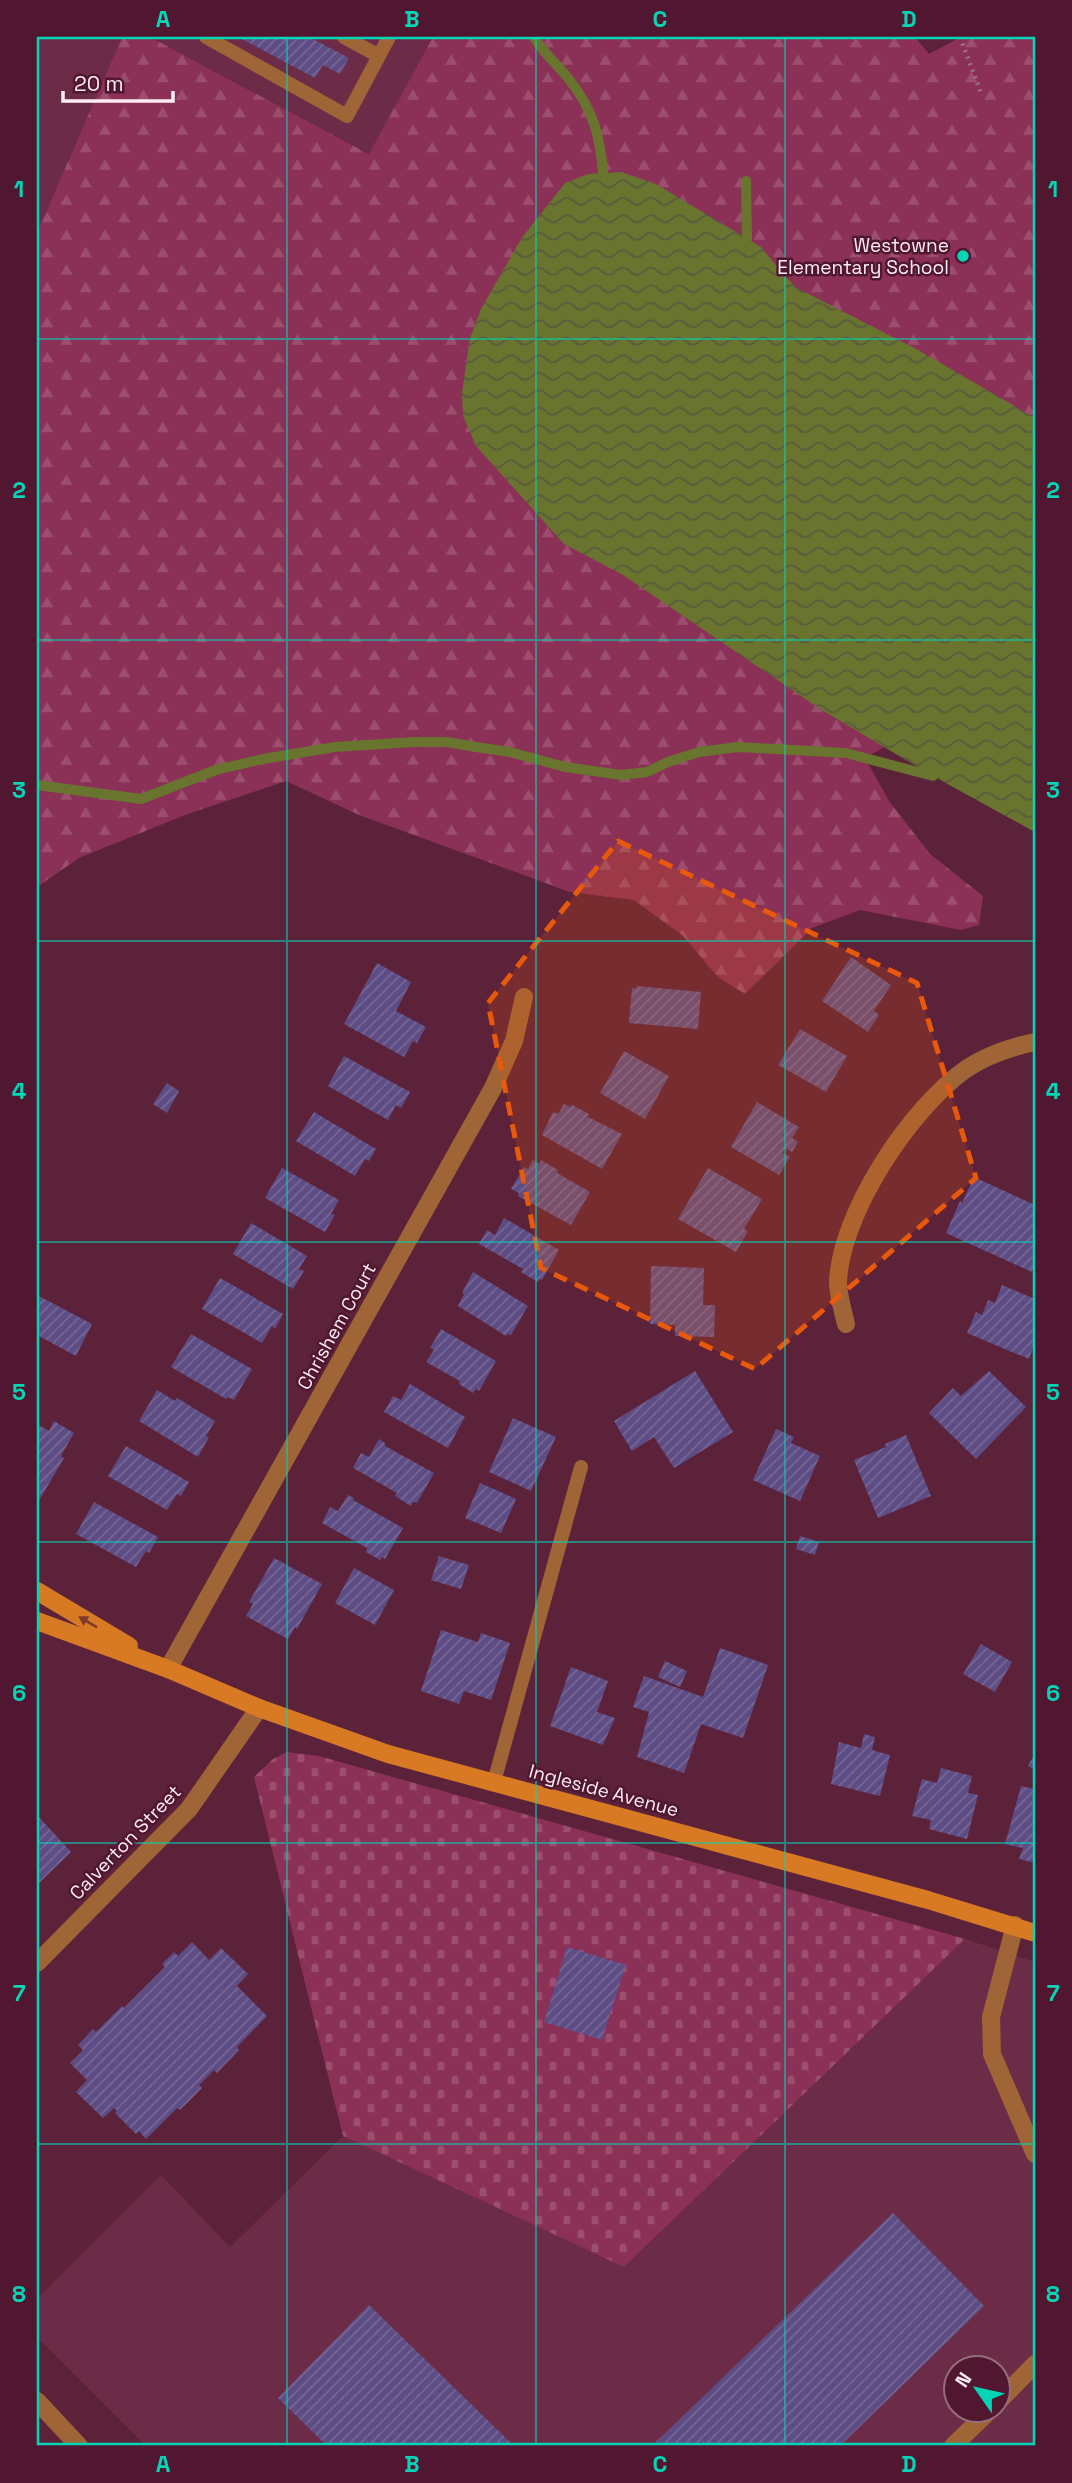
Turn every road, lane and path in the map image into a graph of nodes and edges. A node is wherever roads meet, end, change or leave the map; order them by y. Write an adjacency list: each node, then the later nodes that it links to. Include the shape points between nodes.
1 (206, 37): 5 (lane, via 347,116)
2 (344, 37): 5 (lane)
3 (389, 37): 5 (lane)
4 (960, 37): 6 (path)
5 (379, 56)
6 (981, 93)
7 (524, 997): 13 (street, Chrishem Court, via 514,1041 493,1088)
8 (1035, 1042): 9 (street, via 1005,1048 966,1069 924,1106 899,1138 863,1200 846,1241 838,1283)
9 (846, 1324)
10 (581, 1467): 15 (lane)
11 (37, 1591): 13 (main road, Ingleside Avenue, one-way to 11)
12 (37, 1621): 13 (main road, Ingleside Avenue)
13 (168, 1669): 14 (main road, Ingleside Avenue)
14 (259, 1708): 15 (main road, Ingleside Avenue, via 388,1754); 18 (street, Calverton Street, via 189,1809)
15 (494, 1782): 16 (main road, Ingleside Avenue)
16 (1015, 1925): 17 (main road, Ingleside Avenue); 19 (street, via 991,2017 992,2054)
17 (1035, 1933)
18 (37, 1963)
19 (1035, 2154)
20 (1035, 2364): 21 (street)
21 (1012, 2388)
22 (37, 2401): 24 (street)
23 (976, 2424): 25 (street)
24 (79, 2446)
25 (953, 2446)

